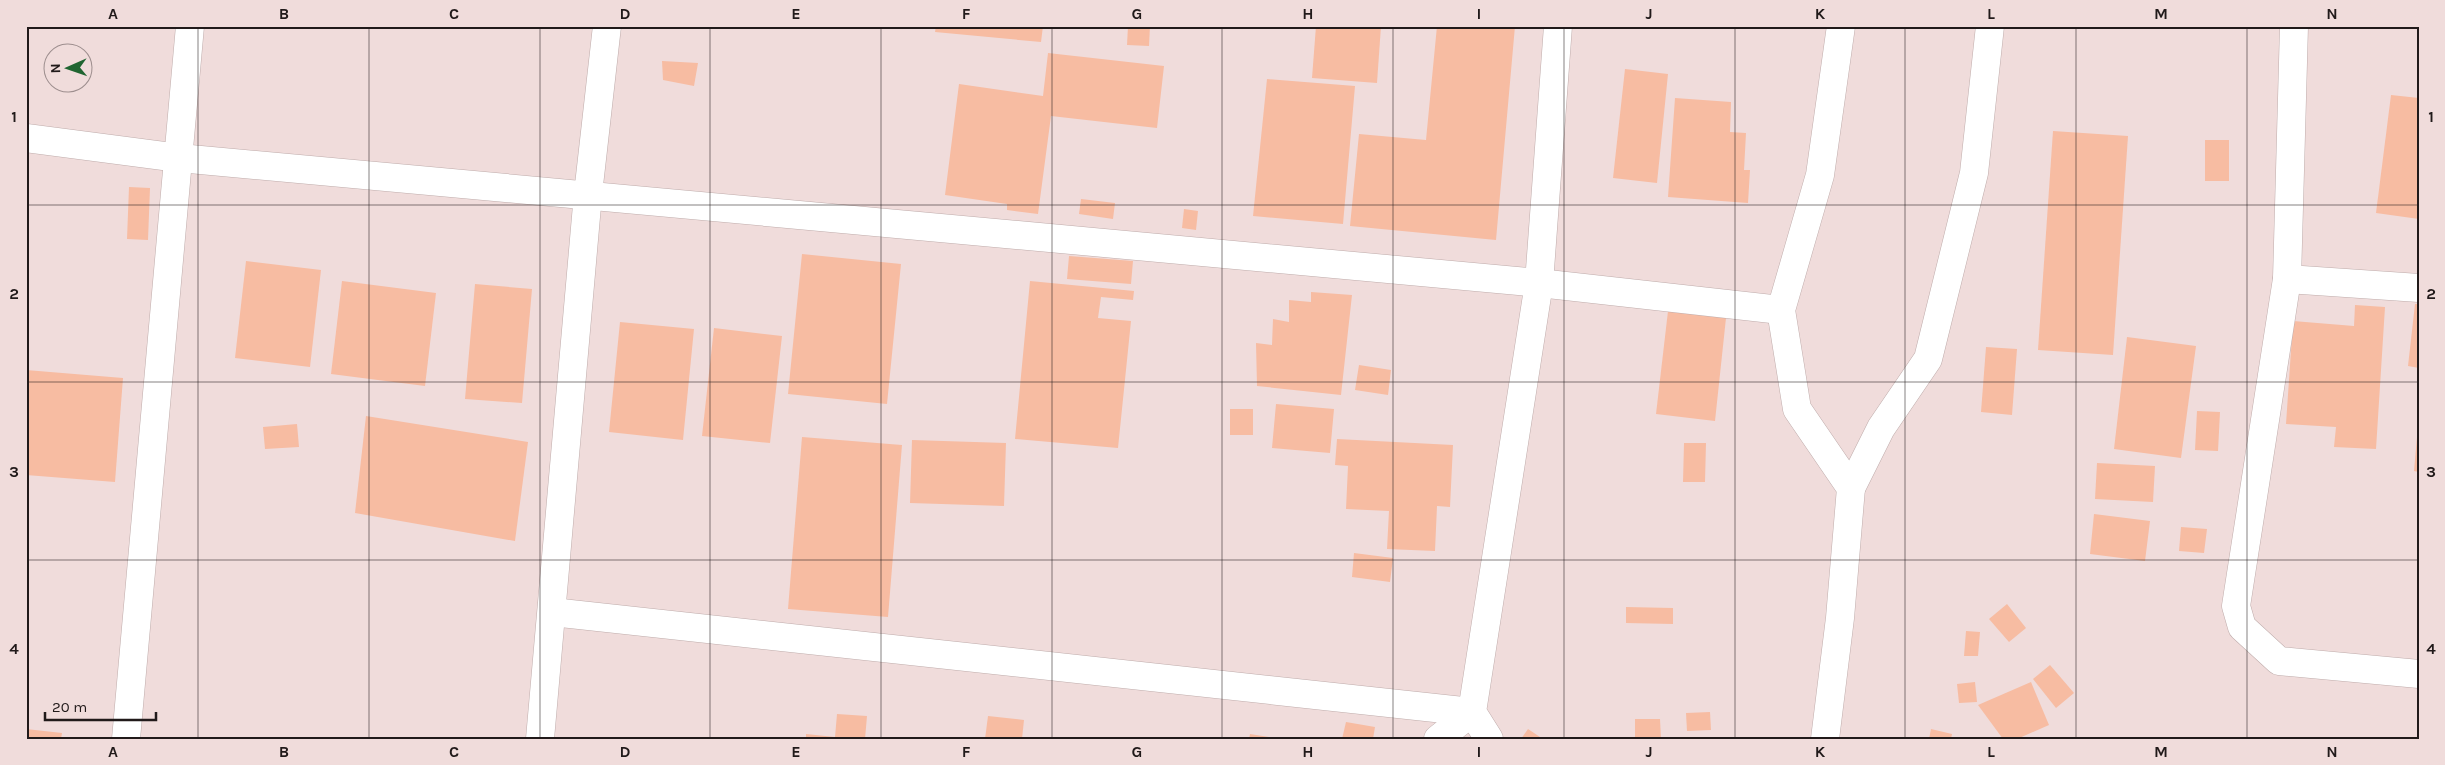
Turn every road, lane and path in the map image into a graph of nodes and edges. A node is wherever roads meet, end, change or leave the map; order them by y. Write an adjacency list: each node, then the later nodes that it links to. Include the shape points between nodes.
1 (190, 26): 8 (street)
2 (607, 26): 9 (street)
3 (1558, 26): 11 (street)
4 (1841, 26): 13 (street, via 1820,175)
5 (1990, 26): 14 (street, via 1974,172 1928,359 1882,428)
6 (2294, 26): 10 (street)
7 (26, 138): 8 (street)
8 (179, 158): 9 (street); 18 (street)
9 (588, 194): 11 (street); 15 (street)
10 (2288, 279): 12 (street); 16 (street, via 2236,606 2242,627 2279,661)
11 (1539, 283): 13 (street); 17 (street)
12 (2419, 288)
13 (1781, 310): 14 (street, via 1797,409)
14 (1851, 488): 22 (street)
15 (552, 612): 17 (street); 19 (street)
16 (2419, 674)
17 (1472, 712): 20 (street); 21 (street)
18 (126, 739)
19 (540, 739)
20 (1438, 739)
21 (1489, 739)
22 (1825, 739)

